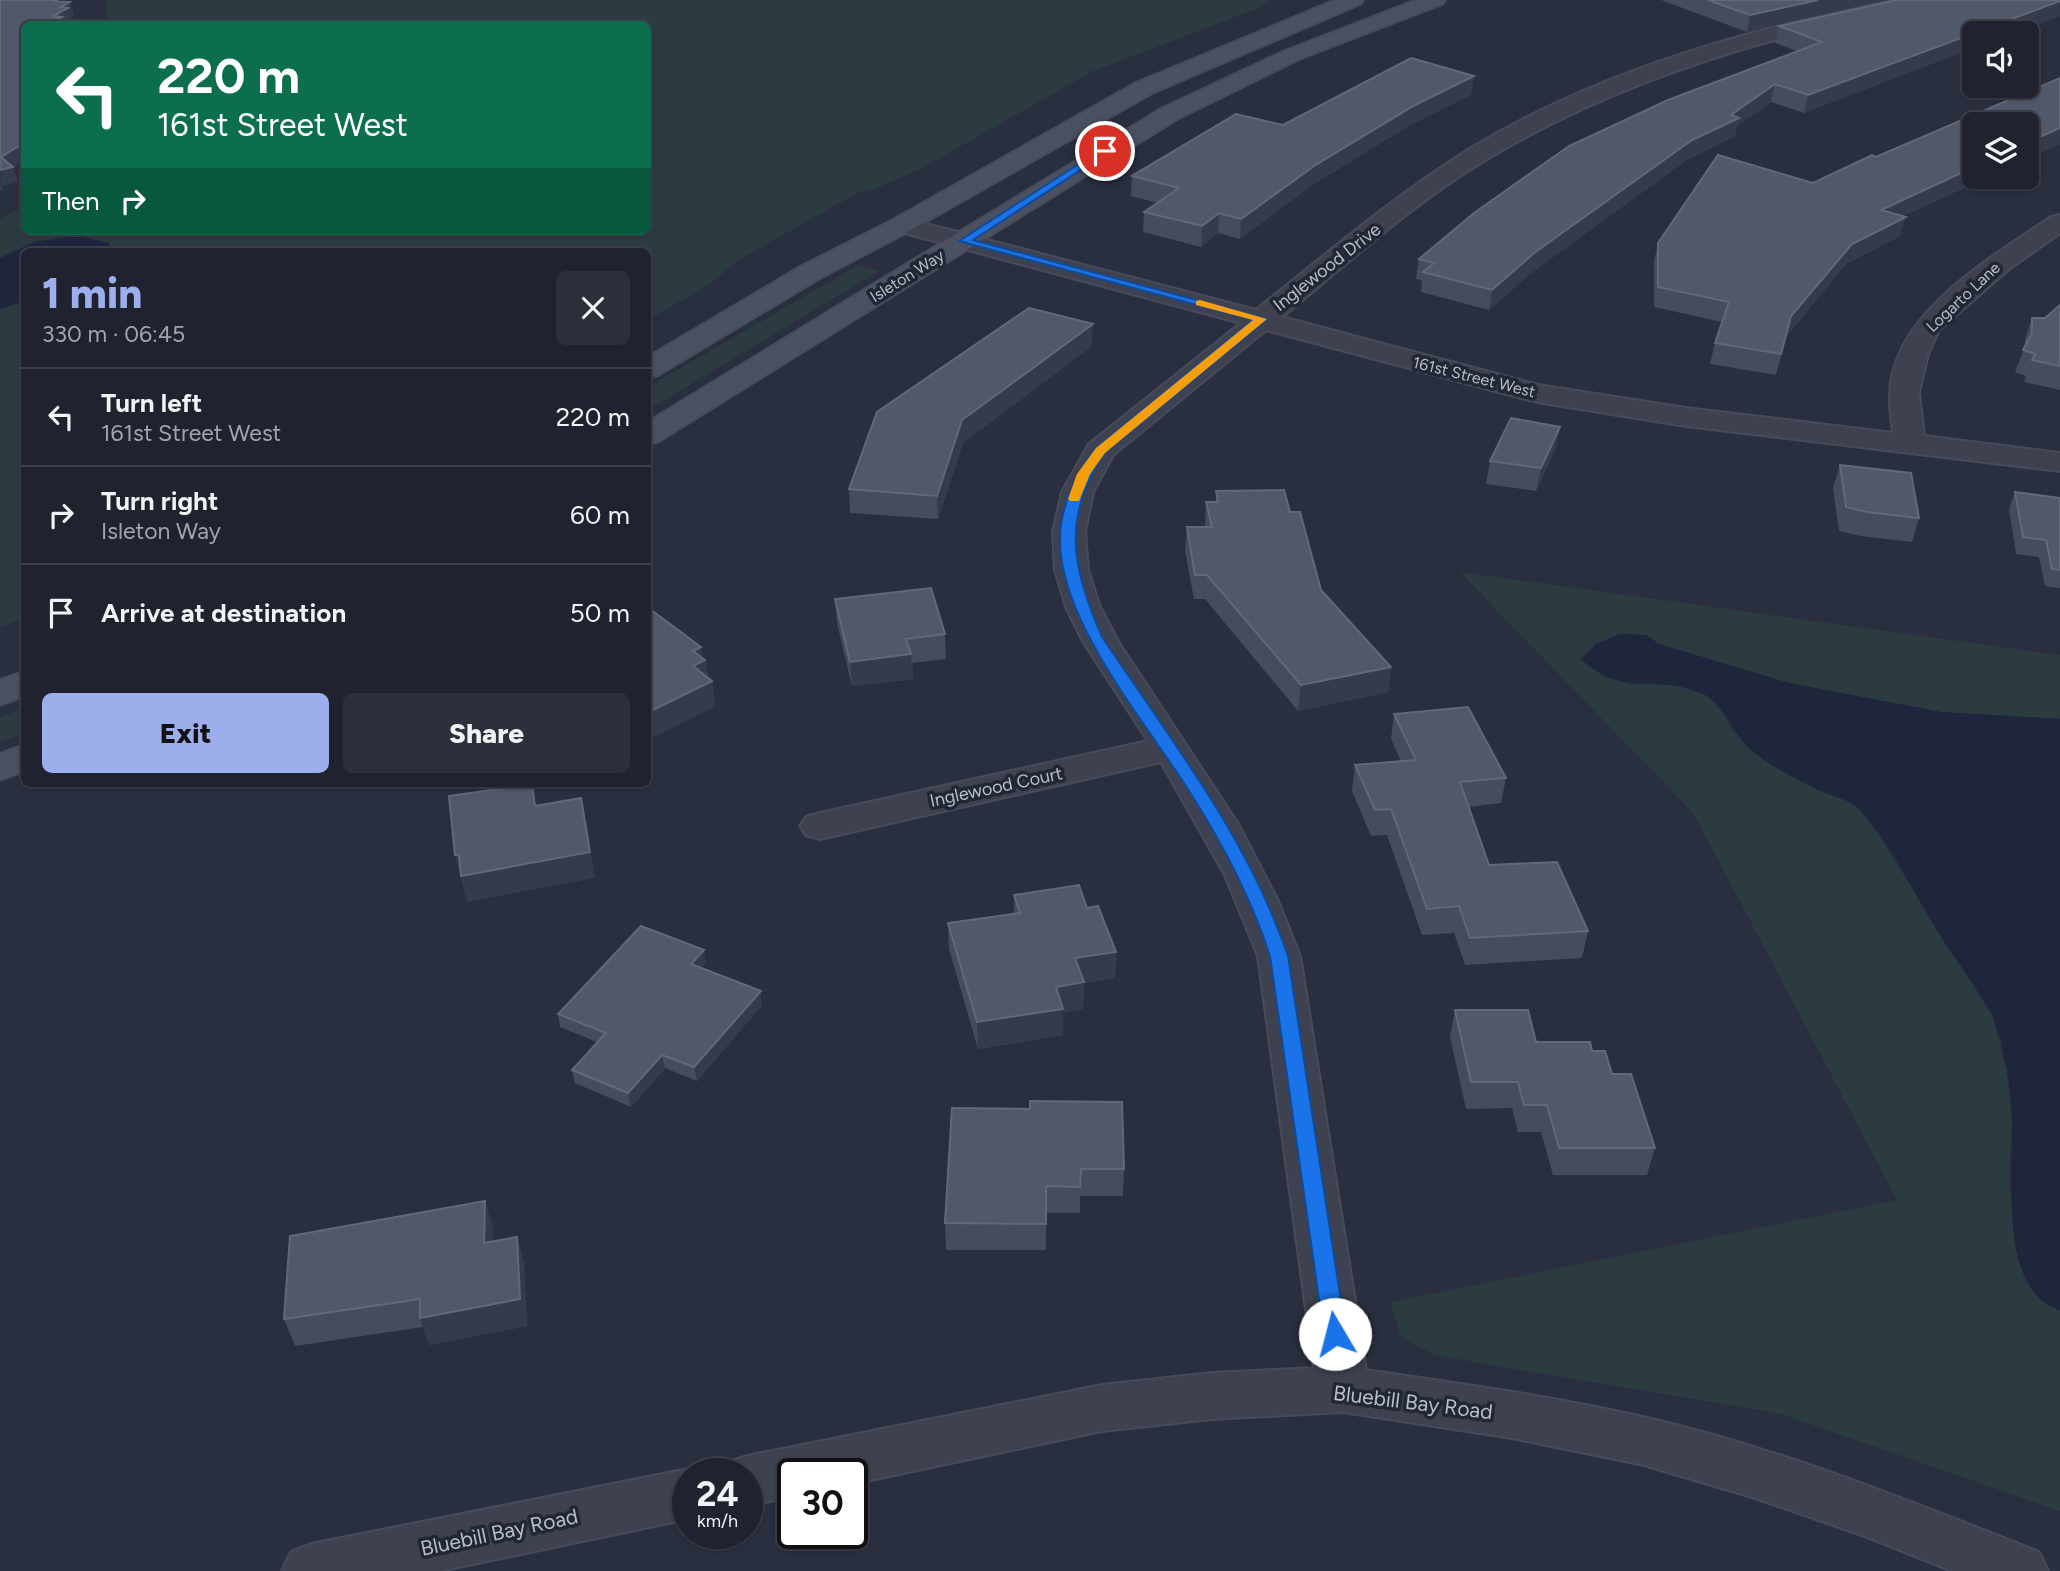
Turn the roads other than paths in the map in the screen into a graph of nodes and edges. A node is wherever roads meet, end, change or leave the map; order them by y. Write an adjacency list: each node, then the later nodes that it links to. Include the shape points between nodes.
1 (1353, 0): 5 (main road, via 1144,88)
2 (1436, 0): 6 (main road, Isleton Way, via 1338,36 1207,94 1128,137)
3 (1929, 0): 7 (street, Inglewood Drive, via 1827,20 1736,45 1607,90 1560,112 1423,191)
4 (2060, 222): 10 (street, Logarto Lane, via 2000,263 1927,326 1904,393)
5 (902, 225): 6 (street, 161st Street West); 8 (main road, via 811,272)
6 (964, 241): 7 (street, 161st Street West); 9 (main road, Isleton Way)
7 (1262, 319): 10 (street, 161st Street West, via 1537,393 1686,417); 14 (street, Inglewood Drive, via 1100,450 1084,474 1067,526 1079,600 1095,637)
8 (651, 367)
9 (651, 433)
10 (1909, 441): 11 (street, 161st Street West)
11 (2060, 461)
12 (21, 684): 13 (main road)
13 (0, 694)
14 (1171, 748): 17 (street, Inglewood Court); 18 (street, Inglewood Drive, via 1238,857 1279,956)
15 (21, 758): 16 (main road)
16 (0, 768)
17 (820, 826)
18 (1343, 1389): 19 (street, Bluebill Bay Road, via 1102,1408); 22 (street, Bluebill Bay Road, via 1644,1441 1871,1512)
19 (763, 1478)
20 (672, 1497): 21 (street, Bluebill Bay Road)
21 (311, 1571)
22 (2019, 1571)

